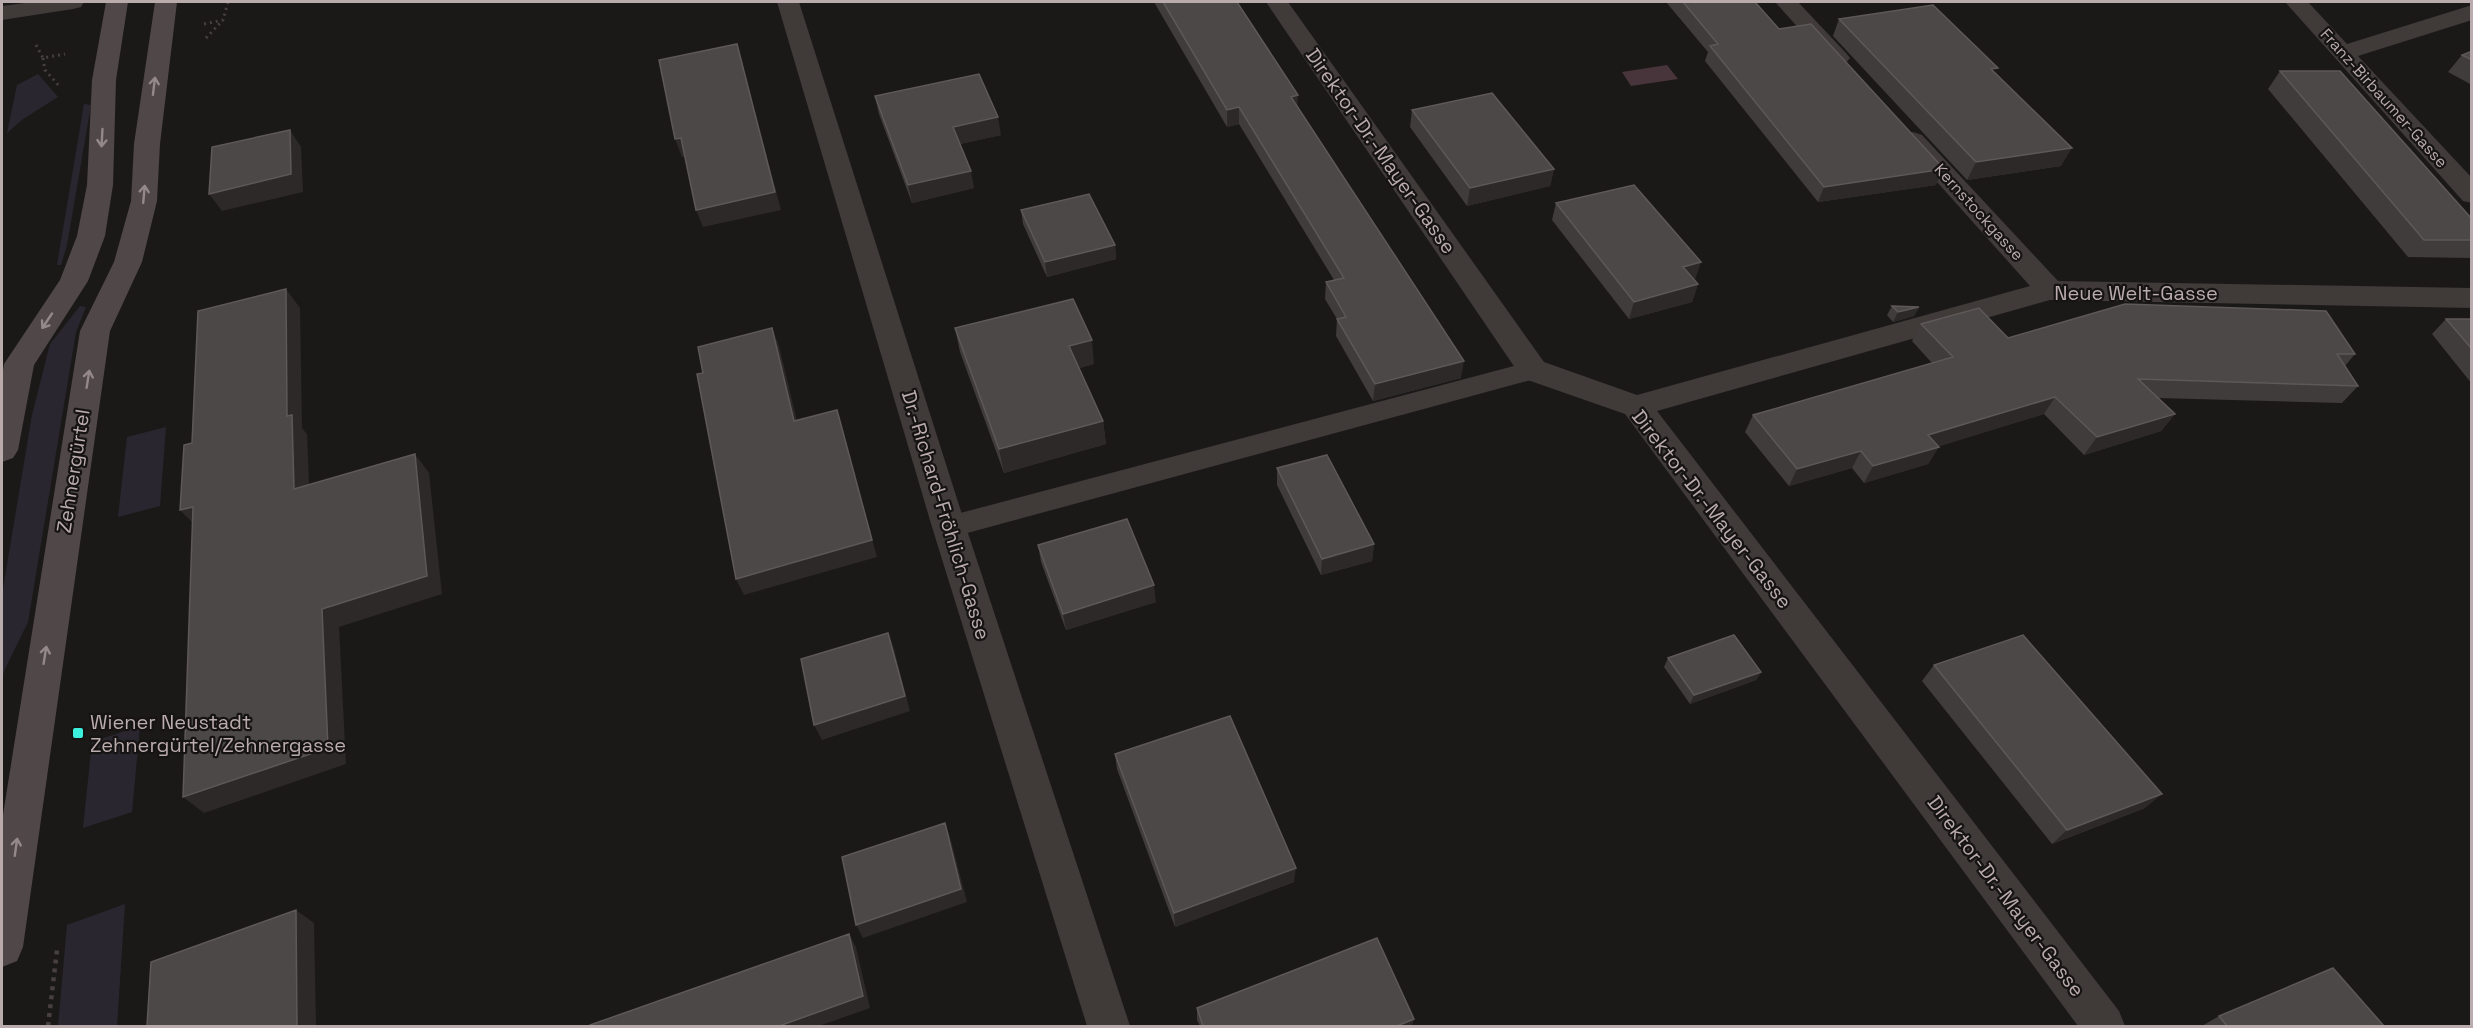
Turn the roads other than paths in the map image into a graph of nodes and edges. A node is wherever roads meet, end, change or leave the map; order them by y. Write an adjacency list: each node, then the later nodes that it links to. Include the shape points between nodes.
1 (73, 2): 9 (street)
2 (117, 2): 18 (main road, one-way to 18, via 104,80 100,185 91,236 74,281 19,363)
3 (166, 2): 20 (main road, Zehnergürtel, one-way to 3, via 95,331 128,262 144,201 147,144)
4 (788, 2): 19 (street, Dr.-Richard-Fröhlich-Gasse)
5 (1277, 2): 16 (street, Direktor-Dr.-Mayer-Gasse)
6 (1786, 2): 11 (street)
7 (2296, 2): 10 (street, Franz-Birbaumer-Gasse)
8 (2472, 12): 10 (street)
9 (2, 13)
10 (2343, 53): 13 (street, Franz-Birbaumer-Gasse)
11 (1850, 72)
12 (1898, 124): 14 (street, Kernstockgasse)
13 (2469, 189)
14 (2050, 290): 15 (street, Neue Welt-Gasse); 17 (street, Neue Welt-Gasse)
15 (2472, 298)
16 (1533, 370): 17 (street, Direktor-Dr.-Mayer-Gasse); 19 (lane)
17 (1636, 406): 22 (street, Direktor-Dr.-Mayer-Gasse)
18 (2, 450)
19 (949, 527): 21 (street, Dr.-Richard-Fröhlich-Gasse)
20 (2, 947)
21 (1109, 1026)
22 (2104, 1026)

